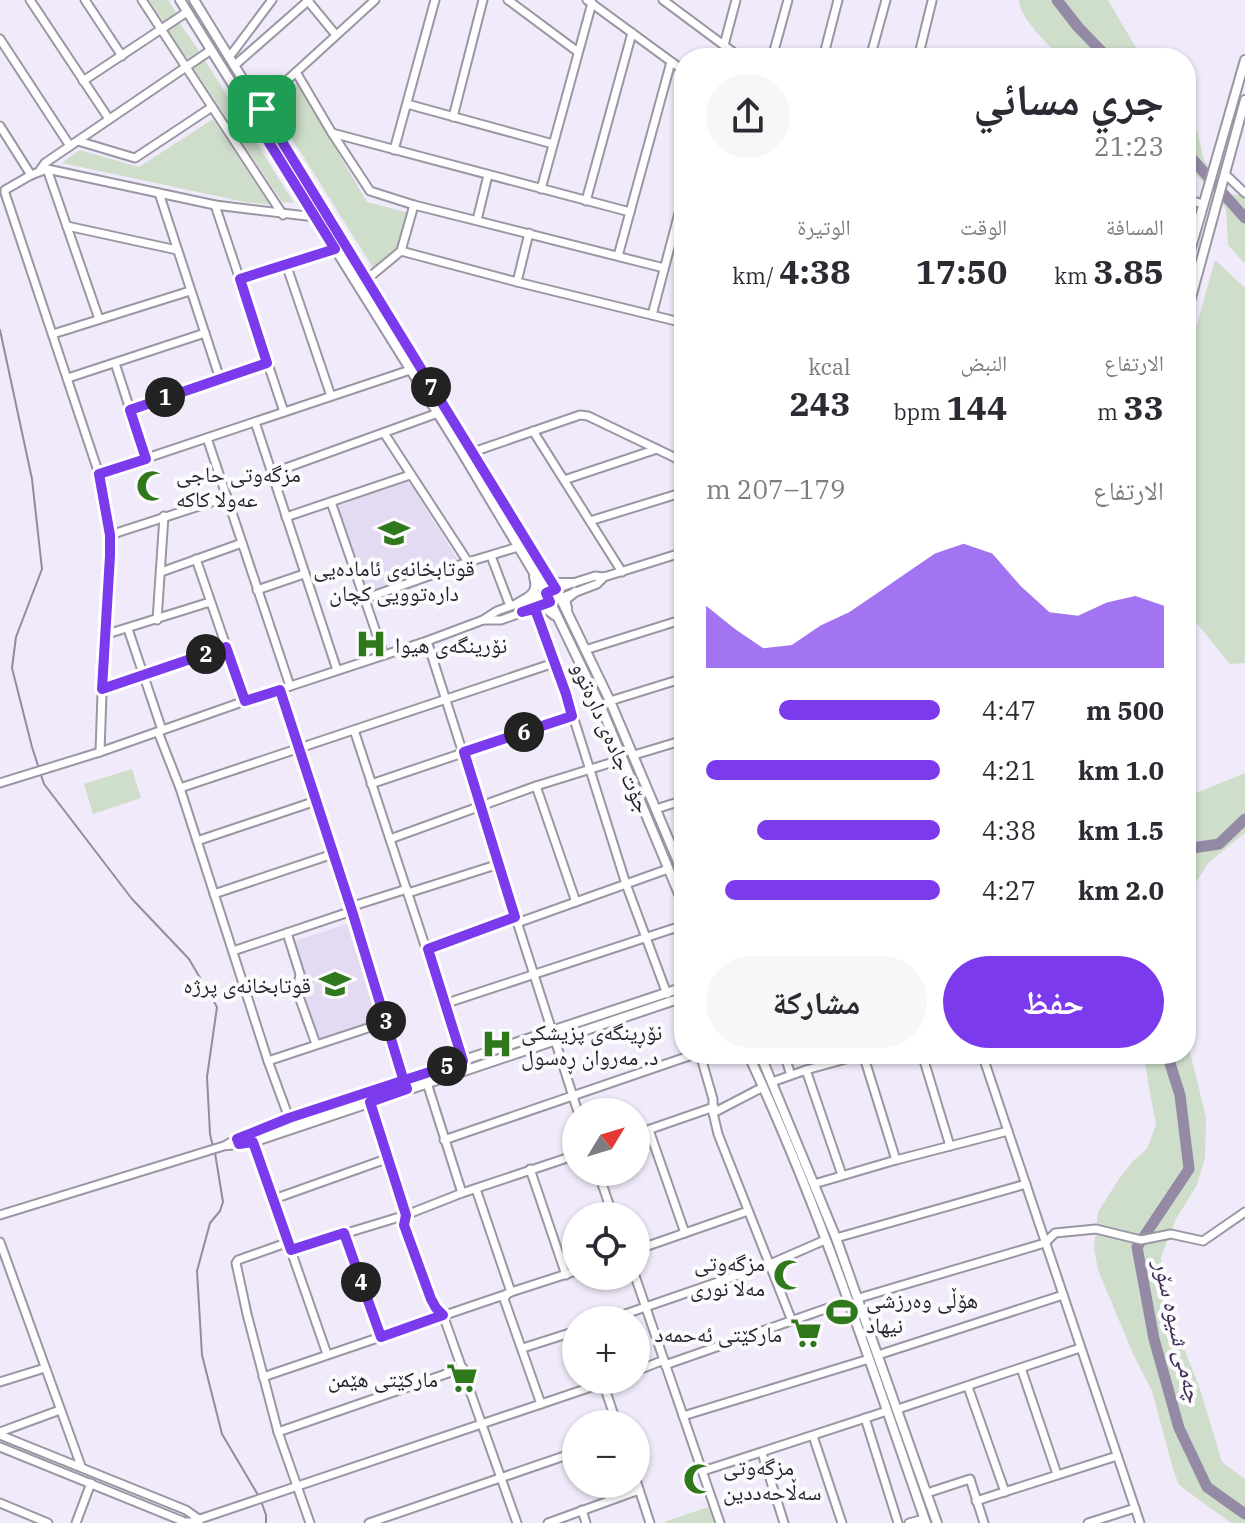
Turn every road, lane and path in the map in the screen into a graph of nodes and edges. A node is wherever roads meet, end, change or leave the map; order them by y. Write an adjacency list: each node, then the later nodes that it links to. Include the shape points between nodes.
1 (30, 0): 42 (street)
2 (85, 0): 35 (street)
3 (142, 0): 21 (street)
4 (180, 0): 20 (main road, جۆت جادەی دارەتوو)
5 (194, 0): 36 (main road, جۆت جادەی دارەتوو)
6 (272, 0): 25 (street)
7 (308, 0): 23 (street); 34 (street)
8 (375, 0): 23 (street)
9 (435, 0): 44 (street)
10 (483, 0): 48 (street)
11 (508, 0): 33 (street)
12 (663, 0): 26 (street)
13 (736, 0): 26 (street)
14 (788, 0): 28 (street)
15 (838, 0): 29 (street)
16 (877, 0): 19 (street)
17 (932, 1): 31 (street)
18 (590, 2): 22 (street); 33 (street)
19 (885, 4): 30 (street)
20 (187, 12): 21 (street); 32 (main road, جۆت جادەی دارەتوو)
21 (161, 29): 35 (street); 40 (street)
22 (632, 33): 38 (street); 63 (street)
23 (336, 35): 41 (street)
24 (0, 39): 55 (street)
25 (241, 41): 34 (street); 36 (street)
26 (724, 45): 27 (street)
27 (728, 48)
28 (775, 48)
29 (826, 48)
30 (873, 48)
31 (920, 48)
32 (211, 50): 40 (street); 47 (main road, جۆت جادەی دارەتوو)
33 (578, 52): 54 (street)
34 (246, 55): 36 (street)
35 (122, 56): 42 (street)
36 (232, 60): 46 (main road, جۆت جادەی دارەتوو)
37 (1245, 60): 65 (main road)
38 (671, 62): 39 (street); 68 (street)
39 (674, 64)
40 (186, 69): 45 (street); 49 (street)
41 (296, 72): 46 (street); 52 (street)
42 (83, 81): 49 (street)
43 (1245, 100): 50 (main road)
44 (407, 104): 48 (street); 56 (street)
45 (212, 107): 53 (street, via 135,158); 69 (street)
46 (261, 107): 47 (main road); 83 (main road, جۆت جادەی دارەتوو)
47 (252, 115): 70 (main road, جۆت جادەی دارەتوو)
48 (453, 117): 54 (street)
49 (109, 119): 53 (street)
50 (1243, 119): 59 (main road)
51 (0, 126): 57 (street)
52 (332, 133): 56 (street); 67 (street, via 370,191)
53 (78, 141): 55 (street)
54 (553, 144): 60 (street)
55 (70, 146): 57 (street)
56 (394, 150): 58 (street)
57 (39, 172): 61 (street); 72 (street); 91 (street, via 5,193)
58 (488, 175): 60 (street); 71 (street)
59 (1225, 176): 62 (street); 84 (main road)
60 (541, 189): 63 (street)
61 (159, 193): 66 (street); 77 (street)
62 (1245, 193)
63 (586, 201): 68 (street)
64 (1196, 202): 65 (street)
65 (1203, 204): 73 (main road)
66 (215, 205): 69 (street); 82 (street)
67 (414, 205): 71 (street); 78 (street)
68 (630, 212): 79 (street)
69 (283, 215): 70 (street)
70 (315, 217): 76 (main road, جۆت جادەی دارەتوو)
71 (477, 220): 75 (street)
72 (67, 226): 77 (street); 88 (street)
73 (1196, 229)
74 (674, 231): 81 (street)
75 (529, 233): 79 (street); 85 (street)
76 (335, 249): 80 (street); 94 (main road, جۆت جادەی دارەتوو)
77 (177, 250): 86 (street)
78 (401, 251): 83 (street); 85 (street)
79 (618, 256): 81 (street)
80 (286, 264): 82 (street); 97 (street)
81 (664, 268): 87 (street)
82 (240, 279): 93 (street)
83 (366, 280): 106 (main road, جۆت جادەی دارەتوو)
84 (1196, 280)
85 (517, 282): 87 (street)
86 (190, 291): 88 (street); 90 (street)
87 (652, 315): 89 (street)
88 (99, 319): 91 (street)
89 (674, 320)
90 (205, 333): 92 (street); 96 (street)
91 (53, 334): 95 (street)
92 (115, 363): 95 (street); 98 (street)
93 (267, 363): 96 (street); 99 (street)
94 (410, 370): 97 (street); 100 (main road, جۆت جادەی دارەتوو)
95 (68, 378): 110 (street)
96 (220, 379): 98 (street)
97 (331, 396): 99 (street)
98 (130, 410): 108 (street)
99 (284, 412): 101 (street)
100 (438, 413): 103 (street); 121 (main road, جۆت جادەی دارەتوو)
101 (255, 422): 104 (street); 109 (street)
102 (533, 431): 105 (street, via 588,416); 106 (street); 112 (street)
103 (384, 433): 109 (street); 111 (street)
104 (207, 438): 108 (street); 114 (street)
105 (657, 449): 107 (street); 112 (street)
106 (473, 452): 126 (main road, جۆت جادەی دارەتوو)
107 (674, 457)
108 (146, 459): 110 (street)
109 (272, 473): 117 (street)
110 (99, 474): 119 (street)
111 (410, 475): 115 (street); 125 (street)
112 (564, 480): 118 (street)
113 (674, 495): 118 (street)
114 (227, 497): 116 (street); 120 (street)
115 (331, 502): 117 (street); 135 (street)
116 (164, 516): 119 (street); 128 (street)
117 (286, 517): 130 (street)
118 (590, 521): 129 (street)
119 (110, 535): 145 (street)
120 (242, 543): 124 (street); 132 (street)
121 (518, 547): 123 (street); 127 (main road, جۆت جادەی دارەتوو)
122 (674, 555): 129 (street)
123 (491, 556): 125 (street); 137 (street)
124 (196, 559): 128 (street); 136 (street)
125 (468, 562): 135 (street)
126 (540, 563): 131 (main road, via 554,582); 133 (main road, جۆت جادەی دارەتوو)
127 (531, 569): 134 (main road, جۆت جادەی دارەتوو); 137 (main road, via 535,590)
128 (161, 572): 140 (street)
129 (622, 572): 131 (street)
130 (304, 574): 132 (street); 151 (street)
131 (574, 588): 133 (street); 139 (main road, via 565,601)
132 (257, 590): 154 (street)
133 (558, 594): 134 (street); 139 (main road, جۆت جادەی دارەتوو)
134 (548, 597): 137 (street); 144 (main road, جۆت جادەی دارەتوو)
135 (364, 599): 149 (street)
136 (210, 602): 140 (street); 147 (street)
137 (517, 607): 138 (main road); 141 (street); 141 (street, via 501,620)
138 (535, 609): 144 (main road, via 548,609); 150 (street)
139 (570, 616): 148 (main road, جۆت جادەی دارەتوو)
140 (157, 620): 143 (street)
141 (483, 620): 146 (street)
142 (674, 622): 148 (street)
143 (128, 629): 145 (street); 152 (street)
144 (564, 631): 168 (main road, جۆت جادەی دارەتوو)
145 (104, 635): 155 (street)
146 (427, 641): 149 (street); 157 (street)
147 (226, 647): 152 (street); 158 (street)
148 (585, 650): 159 (main road, جۆت جادەی دارەتوو)
149 (384, 655): 151 (street)
150 (554, 663): 157 (street); 160 (street)
151 (337, 670): 154 (street)
152 (144, 675): 155 (street); 162 (street)
153 (674, 681): 159 (street)
154 (290, 686): 156 (street)
155 (102, 689): 165 (street)
156 (280, 690): 158 (street); 164 (street)
157 (444, 699): 161 (street); 166 (street)
158 (245, 701): 162 (street)
159 (610, 701): 167 (main road, جۆت جادەی دارەتوو)
160 (572, 716): 166 (street); 169 (street)
161 (354, 730): 164 (street); 171 (street)
162 (160, 731): 165 (street); 173 (street)
163 (674, 743): 167 (street)
164 (299, 749): 173 (street); 174 (street)
165 (100, 752): 170 (street)
166 (464, 752): 171 (street); 176 (street)
167 (634, 755): 177 (main road, جۆت جادەی دارەتوو)
168 (623, 759): 169 (street); 183 (main road, جۆت جادەی دارەتوو)
169 (591, 769): 172 (street); 185 (street)
170 (0, 783)
171 (371, 784): 178 (street)
172 (536, 786): 176 (street); 188 (street)
173 (180, 788): 179 (street)
174 (316, 801): 179 (street); 181 (street)
175 (674, 803): 177 (street)
176 (480, 807): 178 (street); 182 (street)
177 (656, 809): 180 (main road, جۆت جادەی دارەتوو)
178 (390, 839): 186 (street)
179 (197, 841): 187 (street)
180 (674, 847)
181 (333, 854): 187 (street); 189 (street)
182 (499, 864): 186 (street); 190 (street)
183 (668, 869): 184 (main road, جۆت جادەی دارەتوو); 185 (street)
184 (674, 883)
185 (626, 884): 188 (street); 193 (street)
186 (408, 891): 189 (street); 194 (street)
187 (214, 894): 195 (street)
188 (576, 902): 190 (street)
189 (351, 909): 192 (street); 201 (street)
190 (516, 920): 194 (street); 196 (street)
191 (674, 928): 193 (street)
192 (287, 933): 195 (street); 204 (street, via 300,974 297,991)
193 (647, 937): 196 (street); 198 (street)
194 (428, 949): 199 (street)
195 (233, 951): 205 (street)
196 (535, 974): 199 (street); 202 (street)
197 (674, 991): 198 (main road)
198 (667, 994): 202 (main road)
199 (444, 1004): 206 (street)
200 (674, 1004): 203 (main road)
201 (386, 1022): 204 (street); 220 (street)
202 (553, 1030): 203 (street); 206 (main road)
203 (556, 1040): 219 (main road); 222 (street)
204 (316, 1044): 205 (street)
205 (268, 1061): 226 (street)
206 (463, 1061): 220 (main road)
207 (674, 1062): 222 (street)
208 (701, 1064): 225 (street)
209 (753, 1064): 221 (main road)
210 (764, 1064): 218 (main road)
211 (787, 1064): 217 (street)
212 (827, 1064): 216 (street)
213 (866, 1064): 237 (street)
214 (925, 1064): 234 (street)
215 (985, 1064): 228 (street)
216 (806, 1070): 217 (street); 239 (street)
217 (791, 1075): 218 (street)
218 (772, 1082): 240 (main road)
219 (427, 1083): 220 (main road); 230 (street)
220 (406, 1084): 224 (main road); 226 (main road)
221 (763, 1087): 225 (street); 252 (main road)
222 (573, 1095): 223 (street); 230 (street)
223 (574, 1098)
224 (370, 1102): 232 (main road); 235 (street)
225 (714, 1110): 227 (street); 245 (street)
226 (289, 1118): 231 (main road)
227 (650, 1130)
228 (1008, 1131): 234 (street); 241 (street)
229 (650, 1133): 250 (street)
230 (444, 1140): 243 (street)
231 (238, 1141): 232 (main road); 233 (main road)
232 (253, 1142): 244 (street)
233 (223, 1146): 247 (street)
234 (950, 1146): 237 (street)
235 (389, 1158): 244 (street); 248 (street)
236 (562, 1159): 238 (street)
237 (896, 1160): 239 (street)
238 (530, 1169): 242 (street); 258 (street)
239 (842, 1175): 240 (street)
240 (814, 1184): 251 (main road)
241 (1026, 1184): 251 (street); 254 (street)
242 (476, 1189): 243 (street); 261 (street)
243 (462, 1193): 248 (street)
244 (274, 1199): 256 (street)
245 (748, 1211): 250 (street); 259 (street)
246 (1245, 1212): 254 (street, via 1203,1241 1171,1234 1141,1240 1096,1229 1055,1233)
247 (0, 1215)
248 (406, 1215): 249 (street); 266 (street, via 404,1225 431,1299)
249 (344, 1233): 256 (street); 270 (street)
250 (685, 1233): 255 (street)
251 (836, 1238): 263 (main road)
252 (825, 1240): 259 (street); 264 (main road)
253 (0, 1242): 257 (street)
254 (1045, 1243): 262 (street); 263 (street)
255 (650, 1245)
256 (290, 1246): 273 (street); 281 (street, via 236,1263)
257 (2, 1252): 278 (street)
258 (562, 1263)
259 (770, 1264): 265 (street); 268 (street)
260 (562, 1276): 261 (street)
261 (509, 1293): 266 (street); 271 (street, via 504,1299)
262 (1063, 1295): 272 (street); 274 (street)
263 (859, 1298): 274 (main road)
264 (848, 1301): 268 (street); 275 (main road)
265 (650, 1307)
266 (443, 1315): 270 (street); 279 (street)
267 (650, 1320): 276 (street)
268 (792, 1321): 276 (street)
269 (562, 1335): 271 (street)
270 (381, 1337): 273 (street)
271 (523, 1348): 285 (street)
272 (1080, 1348): 280 (street); 297 (street)
273 (327, 1354): 281 (street)
274 (878, 1355): 286 (main road)
275 (869, 1359): 288 (main road); 289 (street)
276 (664, 1363): 277 (street); 289 (street)
277 (650, 1367)
278 (45, 1368): 282 (street); 287 (street)
279 (463, 1368): 291 (street); 292 (street)
280 (1021, 1368): 283 (street); 301 (street)
281 (263, 1377): 292 (street)
282 (0, 1382)
283 (968, 1387): 286 (street); 305 (street)
284 (571, 1394): 285 (street)
285 (541, 1404): 291 (street)
286 (898, 1409): 306 (main road)
287 (60, 1410): 293 (street); 299 (street)
288 (887, 1411): 290 (street); 314 (main road)
289 (683, 1416): 300 (street)
290 (865, 1418): 294 (street); 326 (street)
291 (483, 1422): 302 (street); 304 (street)
292 (278, 1432): 304 (street)
293 (0, 1433): 299 (street)
294 (813, 1436): 296 (street); 325 (street)
295 (0, 1447): 303 (street)
296 (762, 1453): 300 (street); 324 (street)
297 (1117, 1456): 301 (street); 311 (street)
298 (562, 1457): 302 (street)
299 (81, 1466): 313 (street, via 186,1510)
300 (703, 1471): 323 (street)
301 (1057, 1474): 305 (street)
302 (500, 1478): 318 (street); 319 (street)
303 (91, 1483): 313 (street, via 185,1522); 316 (street)
304 (298, 1487): 313 (street); 317 (street)
305 (1005, 1492): 309 (street)
306 (927, 1493): 309 (street, via 970,1479); 328 (main road)
307 (616, 1498): 312 (street)
308 (642, 1498): 322 (street)
309 (976, 1501): 329 (street)
310 (0, 1503): 315 (street)
311 (1135, 1508): 330 (street); 331 (street)
312 (582, 1510): 320 (street); 321 (street)
313 (200, 1521)
314 (925, 1521): 327 (street)
315 (43, 1522)
316 (76, 1523)
317 (310, 1523)
318 (369, 1523)
319 (517, 1523)
320 (548, 1523)
321 (586, 1523)
322 (650, 1523)
323 (720, 1523)
324 (784, 1523)
325 (842, 1523)
326 (898, 1523)
327 (909, 1523)
328 (937, 1523)
329 (984, 1523)
330 (1088, 1523)
331 (1140, 1523)

